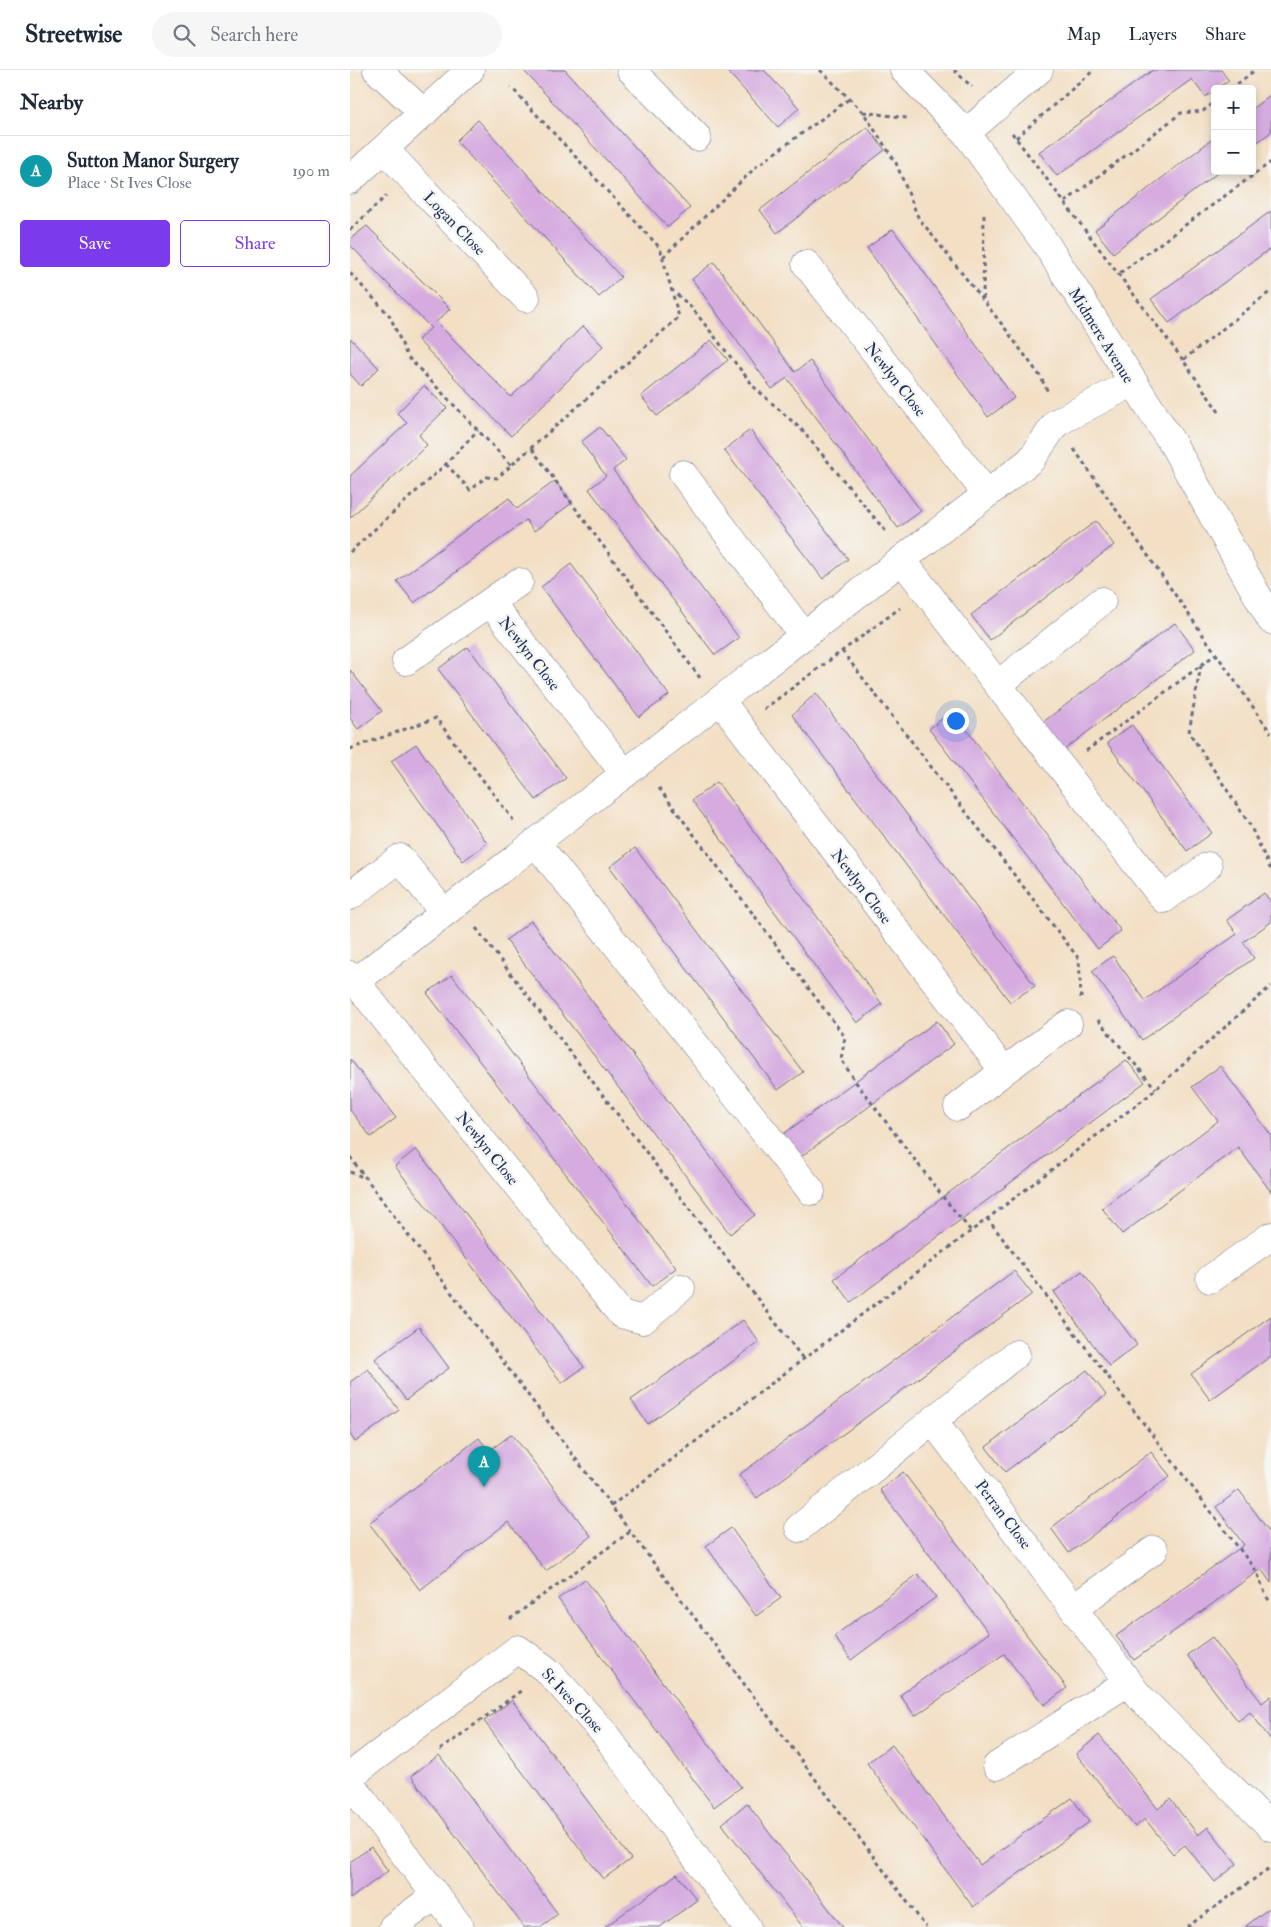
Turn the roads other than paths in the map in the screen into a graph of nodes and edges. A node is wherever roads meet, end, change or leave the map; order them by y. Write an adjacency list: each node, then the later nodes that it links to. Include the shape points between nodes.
1 (377, 70): 6 (street)
2 (470, 70): 6 (street)
3 (631, 70): 8 (street)
4 (904, 70): 7 (street, Midmere Avenue)
5 (1039, 70): 7 (street)
6 (424, 113): 9 (street)
7 (966, 134): 13 (street, Midmere Avenue, via 1046,244)
8 (697, 137)
9 (384, 149): 10 (street); 12 (street, Logan Close)
10 (350, 180)
11 (806, 264): 15 (street, Newlyn Close)
12 (526, 298)
13 (1132, 383): 15 (street, Newlyn Close, via 1056,423 1031,460); 20 (street, Midmere Avenue, via 1174,446)
14 (683, 474): 21 (street)
15 (987, 494): 16 (street, Newlyn Close)
16 (902, 560): 21 (street, Newlyn Close); 23 (street)
17 (520, 582): 19 (street, Newlyn Close)
18 (1102, 601): 23 (street)
19 (490, 602): 22 (street, Newlyn Close); 25 (street, Newlyn Close)
20 (1271, 620)
21 (804, 636): 24 (street, Newlyn Close)
22 (406, 660)
23 (999, 684): 27 (street, via 1061,770 1164,899)
24 (720, 700): 25 (street, Newlyn Close); 32 (street, Newlyn Close)
25 (625, 774): 26 (street, Newlyn Close)
26 (534, 844): 29 (street, Newlyn Close); 34 (street)
27 (1208, 866)
28 (350, 896): 29 (street, via 400,858)
29 (444, 913): 30 (street, Newlyn Close)
30 (353, 979): 37 (street, Newlyn Close, via 621,1314 642,1320)
31 (1068, 1024): 32 (street)
32 (1004, 1071): 33 (street)
33 (958, 1108)
34 (811, 1191)
35 (1271, 1236): 36 (street)
36 (1210, 1279)
37 (681, 1288)
38 (1016, 1354): 39 (street)
39 (933, 1421): 40 (street); 42 (street, Perran Close)
40 (800, 1528)
41 (1154, 1550): 42 (street)
42 (1074, 1608): 43 (street, Perran Close)
43 (1128, 1682): 44 (street); 47 (street, Perran Close)
44 (998, 1766)
45 (350, 1776): 51 (street, St Ives Close, via 518,1649 548,1671 604,1733)
46 (350, 1783): 48 (street)
47 (1271, 1827)
48 (436, 1895): 49 (street); 50 (street)
49 (393, 1927)
50 (460, 1927)
51 (747, 1927)

